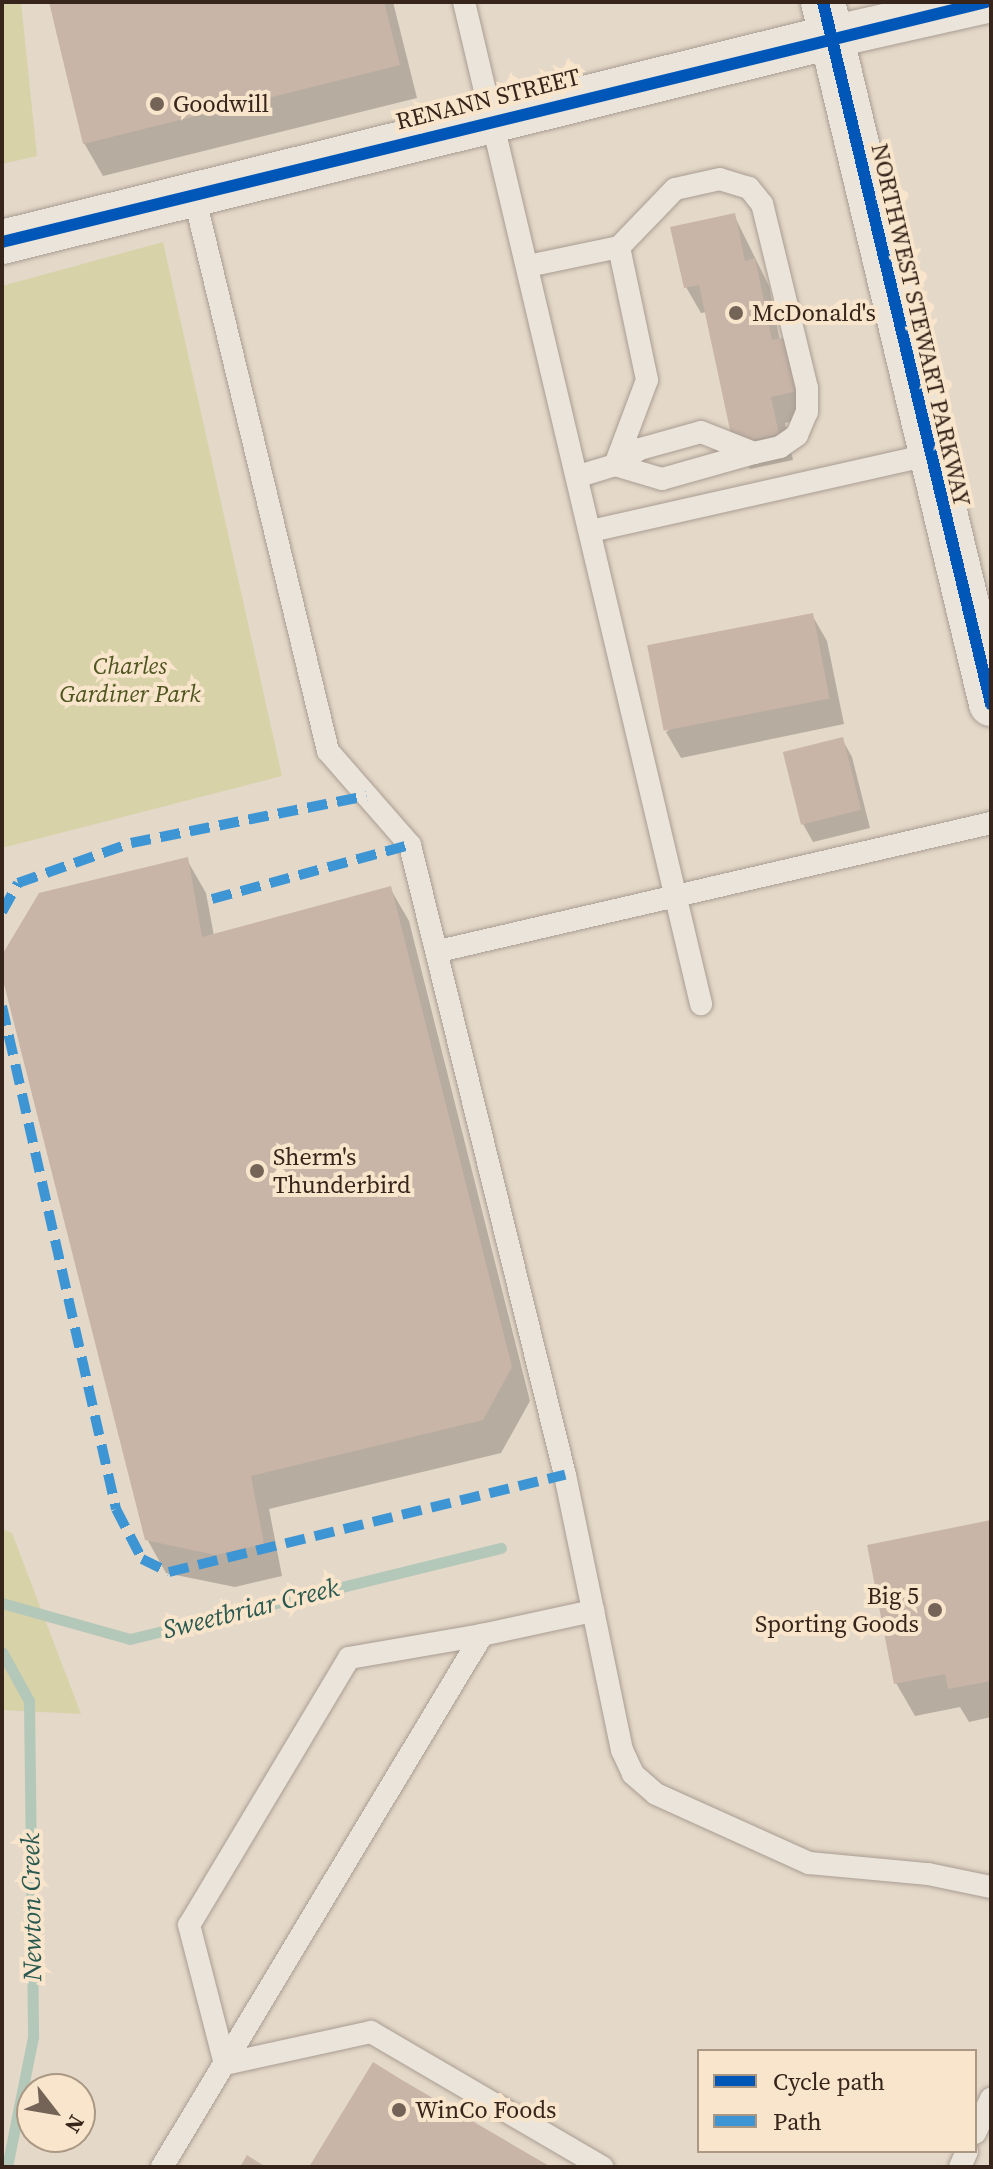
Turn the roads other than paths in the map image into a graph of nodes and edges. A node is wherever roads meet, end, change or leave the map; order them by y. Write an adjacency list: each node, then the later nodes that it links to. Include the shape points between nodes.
1 (986, 2): 3 (street, RENANN STREET)
2 (468, 3): 4 (lane)
3 (827, 20): 4 (street, RENANN STREET); 10 (street, NORTHWEST STEWART PARKWAY)
4 (493, 121): 5 (street, RENANN STREET); 8 (lane)
5 (194, 195): 6 (street, RENANN STREET); 17 (lane, via 328,751 410,845)
6 (2, 242)
7 (619, 247): 8 (lane); 9 (lane, via 675,189 736,181 762,204 807,388 807,412 797,435); 11 (lane, via 647,380)
8 (528, 266): 12 (lane)
9 (754, 453): 11 (lane, via 662,479); 11 (lane, via 701,432 640,449)
10 (928, 455): 13 (lane); 14 (street, NORTHWEST STEWART PARKWAY)
11 (615, 465): 12 (lane)
12 (579, 476): 13 (lane)
13 (591, 531): 16 (lane)
14 (991, 704)
15 (991, 823): 16 (lane)
16 (677, 899): 17 (lane); 18 (lane)
17 (439, 951): 19 (lane)
18 (701, 1004)
19 (593, 1611): 20 (lane); 21 (lane, via 622,1750 633,1774 656,1794 809,1863 928,1874)
20 (482, 1635): 22 (lane); 22 (lane, via 349,1658 333,1684 189,1925)
21 (991, 1887)
22 (225, 2064): 25 (lane); 26 (lane, via 371,2032)
23 (991, 2098): 24 (lane)
24 (977, 2129)
25 (162, 2167)
26 (602, 2167)

